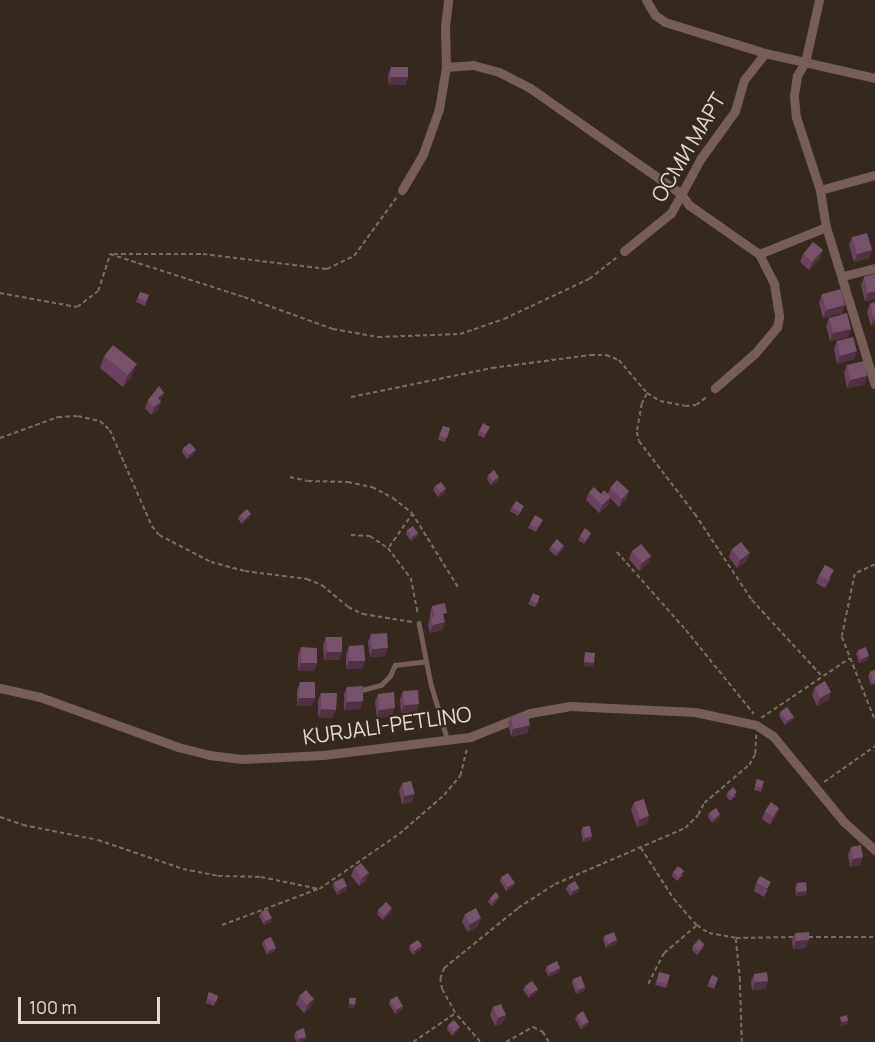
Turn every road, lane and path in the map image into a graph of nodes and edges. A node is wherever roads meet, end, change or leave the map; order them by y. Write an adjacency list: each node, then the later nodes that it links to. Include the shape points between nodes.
1 (448, 0): 6 (street)
2 (646, 0): 4 (street, via 665,22)
3 (819, 0): 5 (street)
4 (765, 53): 5 (street); 11 (street, ОСМИ МАРТ, via 744,80 735,111)
5 (805, 62): 7 (street); 10 (street, via 797,76 796,117)
6 (446, 67): 9 (street, via 436,118 423,154); 11 (street, via 482,67 530,88)
7 (875, 78)
8 (875, 175): 10 (street)
9 (402, 190): 14 (path, via 354,256 327,269 203,254)
10 (820, 190): 12 (street)
11 (680, 193): 13 (street, ОСМИ МАРТ, via 671,213); 15 (street, via 689,206)
12 (826, 227): 15 (street); 17 (street)
13 (624, 251): 14 (path, via 589,279 504,319 460,334 378,338 333,329)
14 (110, 254): 18 (path, via 98,291 77,308)
15 (759, 254): 20 (street, via 774,284 777,327 754,354)
16 (875, 268): 17 (street)
17 (843, 276): 19 (street)
18 (0, 293)
19 (875, 385)
20 (715, 388): 21 (path, via 696,405 685,406 660,401)
21 (647, 393): 22 (path, via 619,360 590,355 492,368); 34 (path, via 637,432 639,441 695,514 752,600)
22 (351, 397)
23 (0, 438): 31 (path, via 58,417 100,421 110,430 159,535 211,562 307,579 363,614)
24 (290, 477): 25 (path, via 372,487)
25 (412, 513): 27 (path); 30 (path)
26 (351, 535): 27 (path, via 370,536)
27 (388, 548): 31 (path, via 411,578)
28 (617, 552): 34 (path, via 758,720)
29 (875, 565): 32 (path, via 855,574 842,637)
30 (458, 587)
31 (419, 623): 33 (lane)
32 (850, 658): 34 (path); 37 (path)
33 (426, 661): 36 (lane, via 395,665 381,685); 40 (lane)
34 (822, 676)
35 (0, 688): 40 (street, KURJALI-PETLINO, via 40,697 178,747 242,759 322,754)
36 (349, 692)
37 (875, 720)
38 (756, 724): 39 (street, KURJALI-PETLINO, via 695,712 570,706 530,713); 42 (street, KURJALI-PETLINO, via 773,736); 44 (path, via 755,754 749,765 704,803 685,828)
39 (470, 737): 40 (street, KURJALI-PETLINO); 46 (path, via 460,776 444,795 399,834)
40 (447, 738)
41 (875, 746): 42 (path)
42 (815, 787): 45 (street, KURJALI-PETLINO, via 844,822)
43 (0, 817): 46 (path, via 98,840 183,869)
44 (640, 848): 48 (path); 52 (path, via 555,884 518,908 444,968 442,990)
45 (875, 850)
46 (319, 889): 47 (path)
47 (222, 925)
48 (697, 926): 50 (path, via 709,933); 51 (path, via 664,953)
49 (875, 937): 50 (path)
50 (735, 938): 57 (path)
51 (648, 984)
52 (454, 1013): 53 (path); 54 (path)
53 (413, 1042)
54 (480, 1042)
55 (506, 1042): 56 (path, via 533,1027 543,1032)
56 (549, 1042)
57 (742, 1042)

